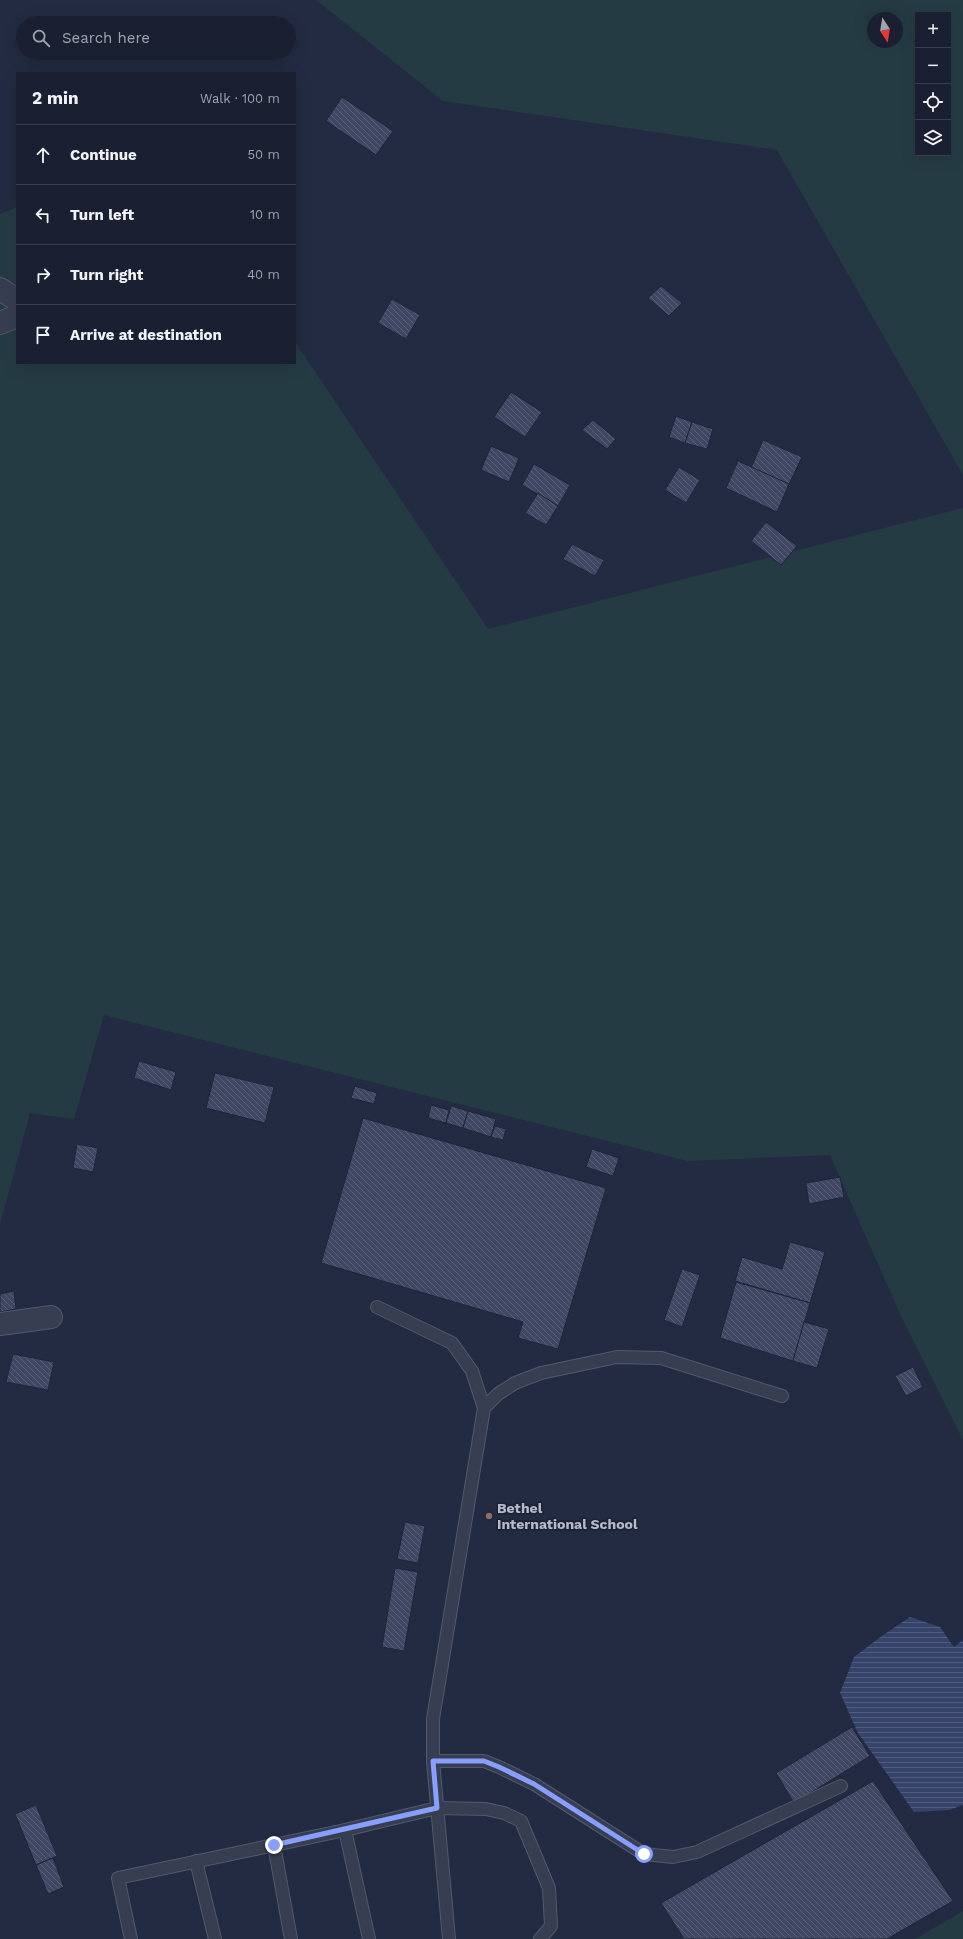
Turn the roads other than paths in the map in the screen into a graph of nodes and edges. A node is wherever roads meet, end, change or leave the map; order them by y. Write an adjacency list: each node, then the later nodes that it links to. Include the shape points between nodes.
1 (0, 289): 2 (street)
2 (16, 299)
3 (16, 316): 4 (street)
4 (0, 323)
5 (377, 1307): 9 (lane, via 452,1343 472,1371)
6 (51, 1317): 7 (street)
7 (0, 1324)
8 (782, 1396): 9 (lane, via 661,1358 617,1357 541,1373 515,1383 498,1394)
9 (484, 1408): 10 (lane, via 433,1719)
10 (433, 1761): 11 (lane, via 484,1761 499,1767 534,1784 644,1854 672,1857 697,1852); 12 (lane)
11 (841, 1786)
12 (437, 1808): 13 (lane); 20 (lane); 21 (lane, via 486,1809 521,1820 550,1888 551,1926)
13 (345, 1830): 14 (lane); 19 (lane)
14 (274, 1845): 15 (lane); 18 (lane)
15 (196, 1861): 16 (lane, via 118,1878); 17 (lane)
16 (131, 1939)
17 (215, 1939)
18 (291, 1939)
19 (369, 1939)
20 (449, 1939)
21 (540, 1939)

